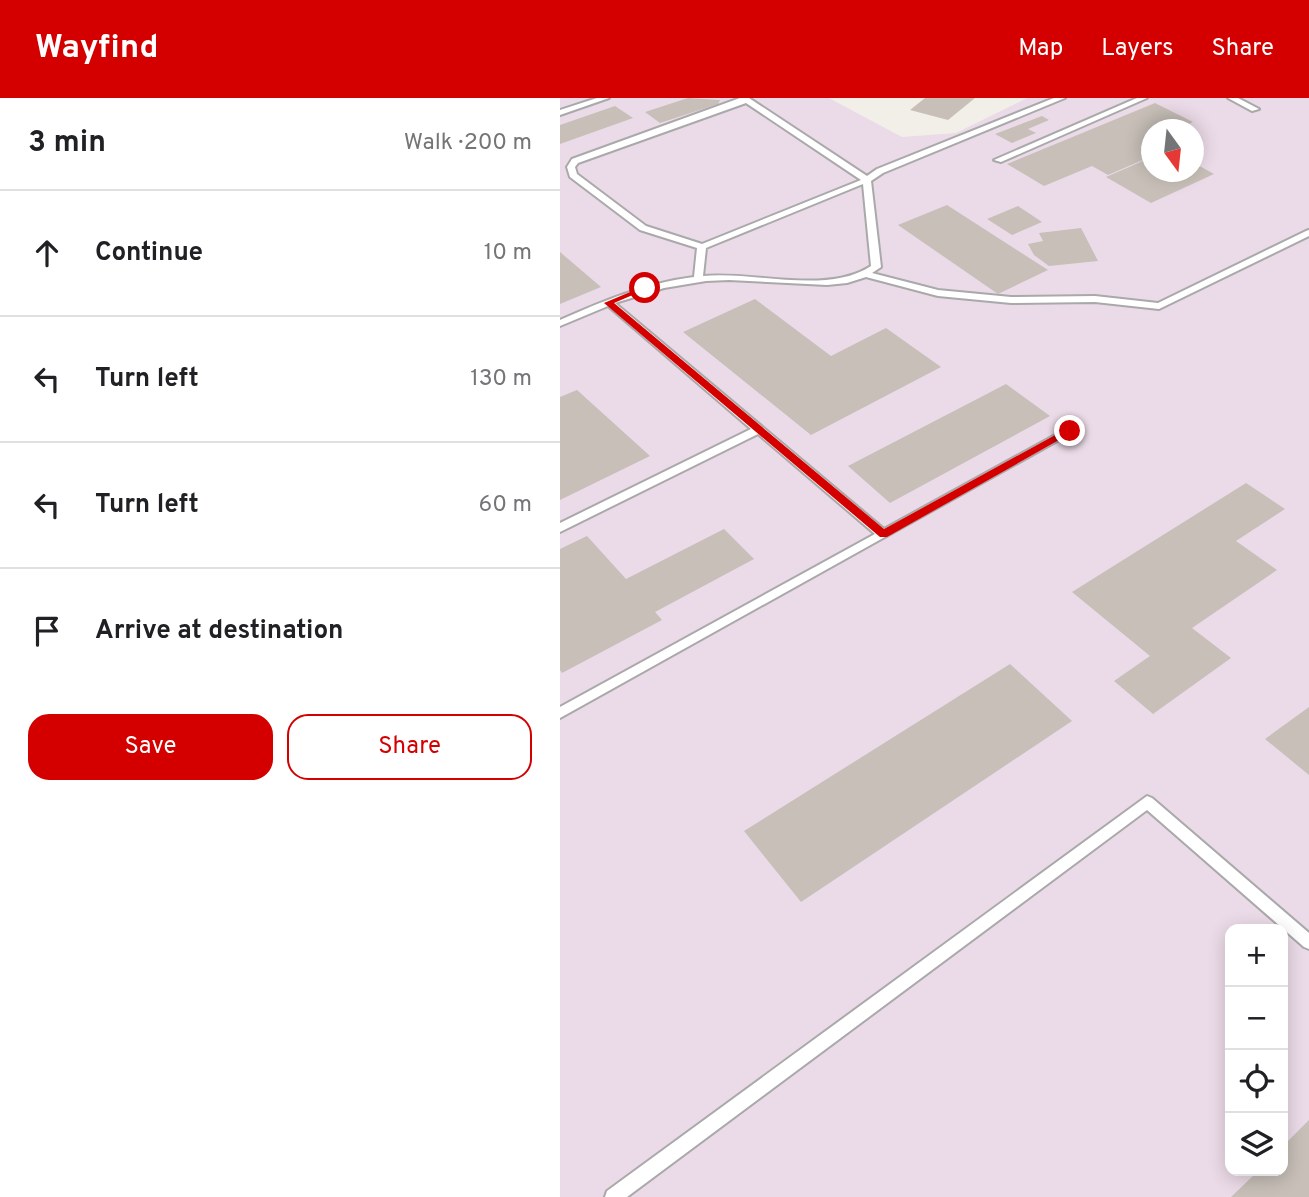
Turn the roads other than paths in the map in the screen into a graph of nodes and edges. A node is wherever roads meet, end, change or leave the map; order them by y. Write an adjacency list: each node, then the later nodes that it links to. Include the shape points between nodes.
1 (605, 98): 7 (lane)
2 (1060, 98): 9 (lane)
3 (1143, 98): 8 (lane)
4 (1232, 98): 6 (lane)
5 (745, 99): 9 (lane); 11 (lane, via 575,160 571,167 573,175 643,228)
6 (1255, 109)
7 (560, 113)
8 (998, 160)
9 (867, 180): 11 (lane); 12 (lane, via 876,267)
10 (1309, 233): 12 (lane, via 1159,306 938,293)
11 (702, 247): 13 (lane)
12 (868, 275): 13 (lane, via 818,282)
13 (698, 279): 14 (lane, via 645,288)
14 (608, 303): 15 (lane); 16 (lane)
15 (560, 323)
16 (759, 429): 18 (lane); 19 (lane)
17 (1070, 431): 19 (lane)
18 (560, 528)
19 (883, 534): 20 (lane)
20 (560, 713)
21 (1309, 942): 22 (lane, via 1147,802)
22 (613, 1197)

